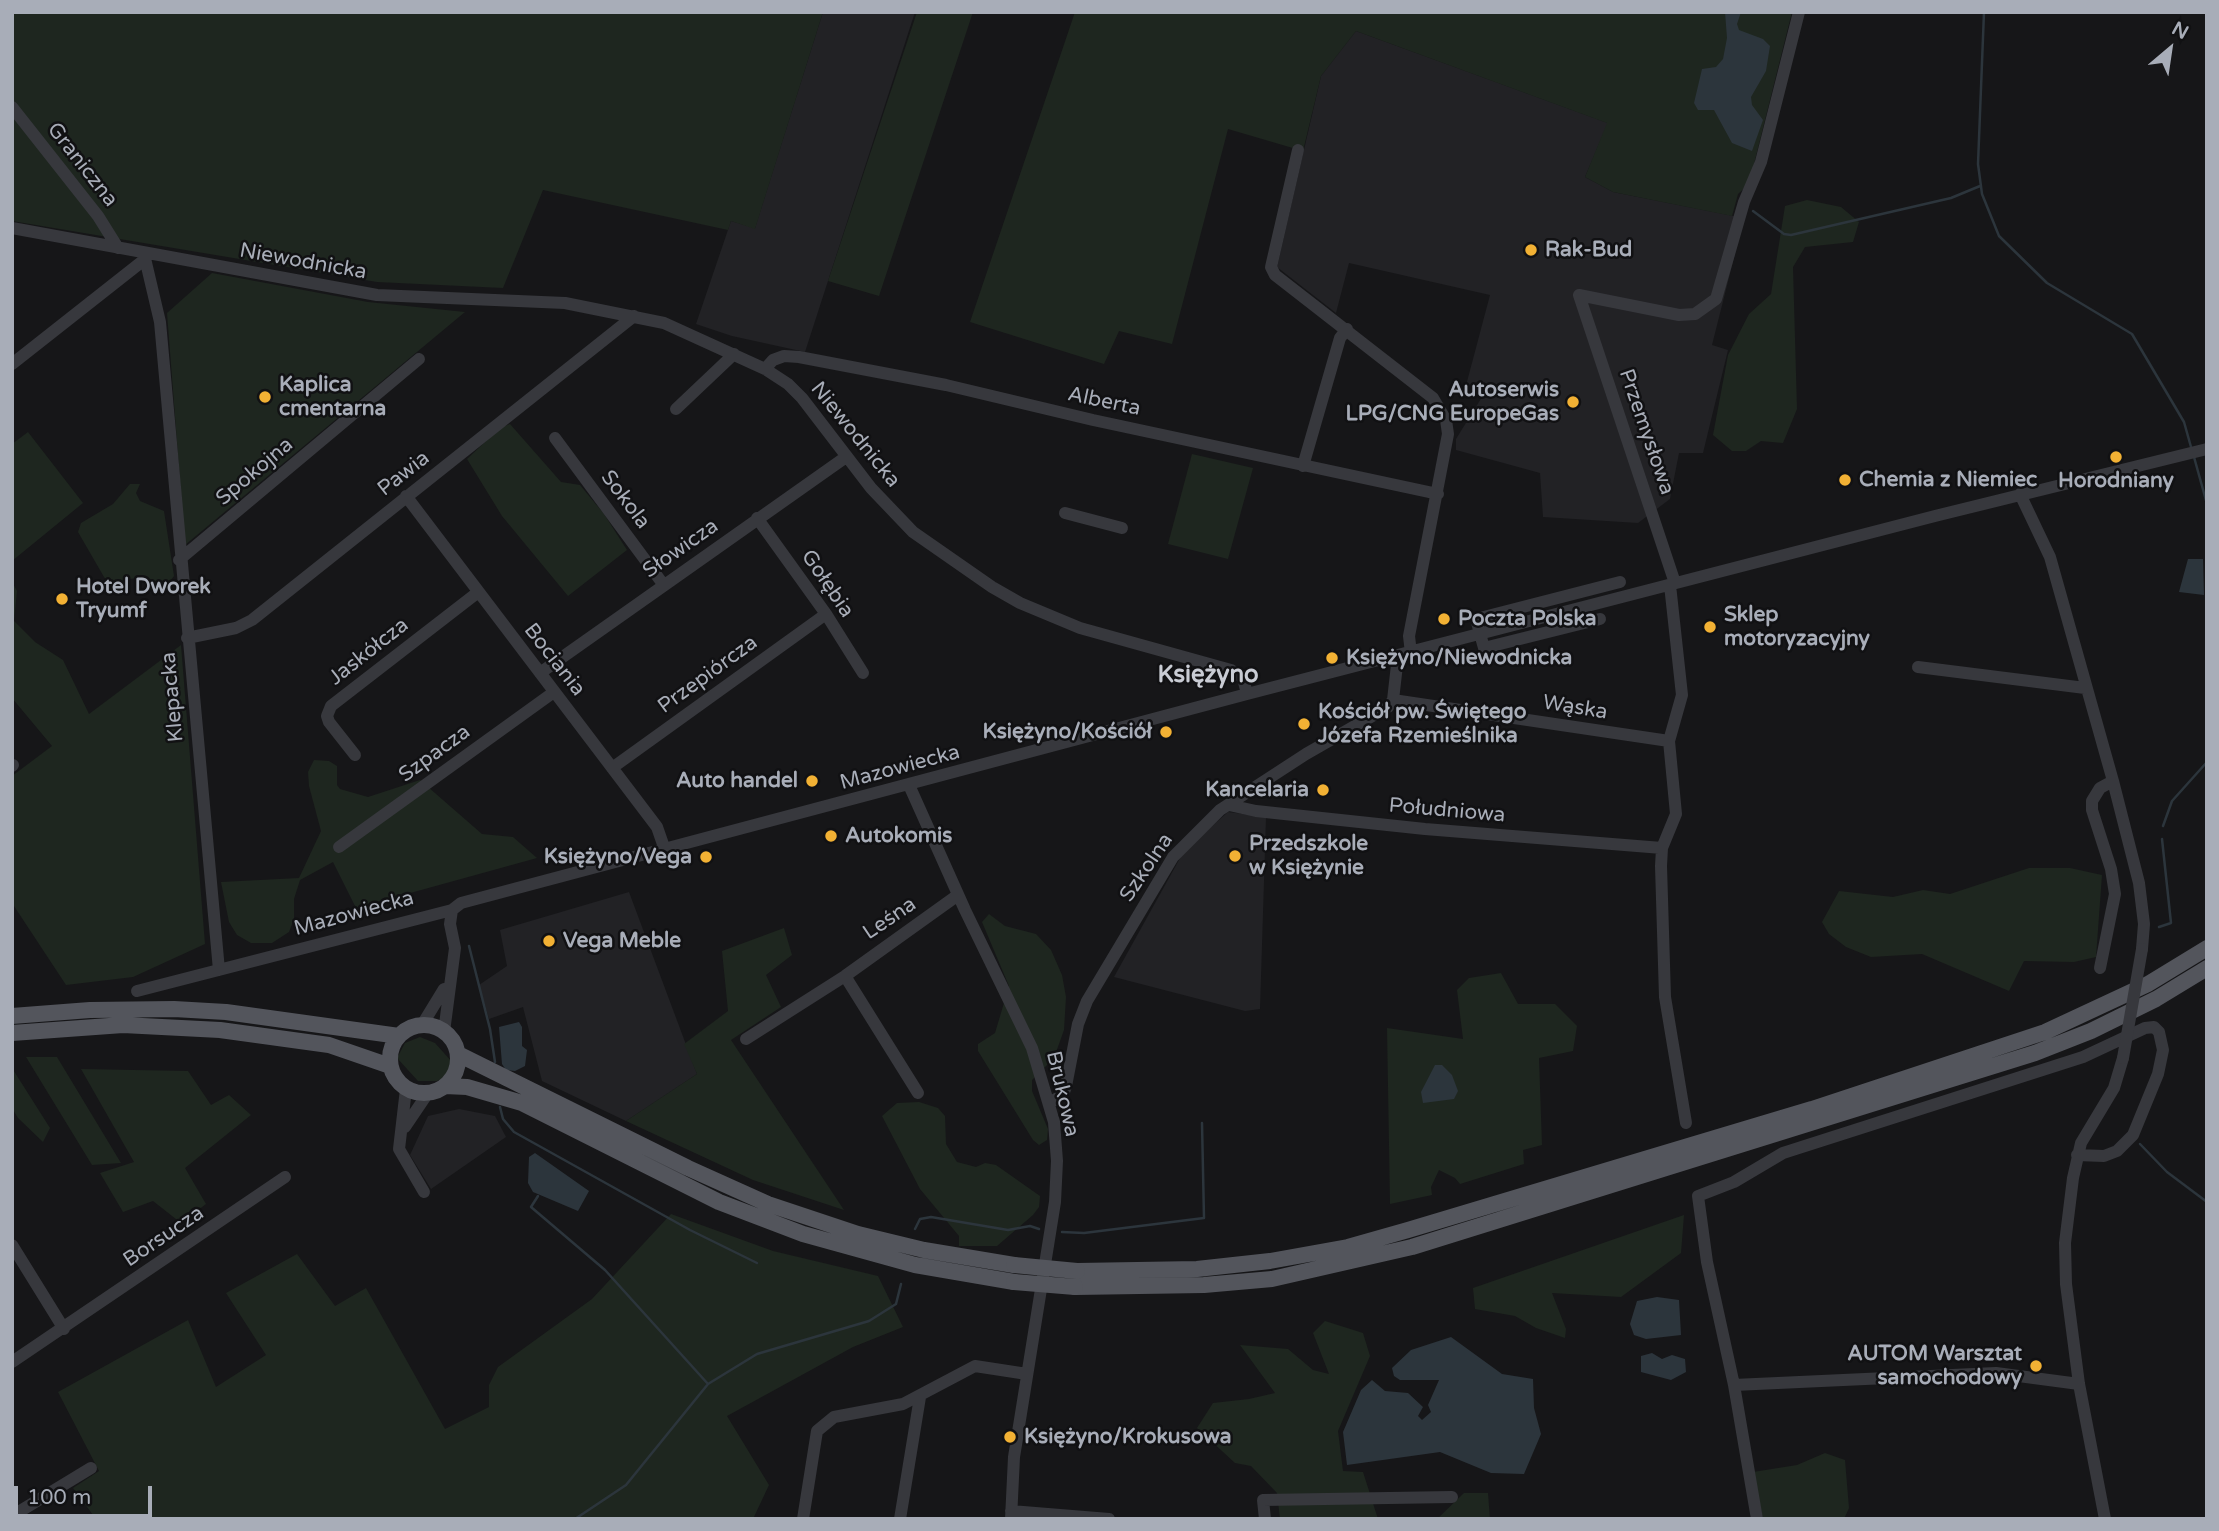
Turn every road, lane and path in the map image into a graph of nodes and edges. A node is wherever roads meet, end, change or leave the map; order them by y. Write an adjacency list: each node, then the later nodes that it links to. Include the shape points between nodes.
1 (1799, 12): 27 (street, Przemysłowa, via 1761,162 1744,202 1716,299 1695,314 1679,315 1579,295)
2 (12, 107): 5 (street, Graniczna)
3 (1298, 150): 8 (street, via 1271,267 1275,275)
4 (12, 228): 5 (street, Niewodnicka)
5 (118, 248): 6 (street, Niewodnicka)
6 (144, 257): 7 (street, Niewodnicka, via 377,295 565,303); 11 (street); 24 (street, Klepacka, via 160,322)
7 (634, 316): 9 (street, Niewodnicka, via 676,328); 20 (street, Pawia)
8 (1347, 330): 17 (street, via 1340,338); 18 (street, via 1441,407 1448,434)
9 (734, 354): 12 (street, Niewodnicka); 13 (street)
10 (419, 359): 24 (street, Spokojna)
11 (12, 364)
12 (765, 369): 16 (street, Niewodnicka, via 802,398); 17 (street, Alberta, via 784,356 799,357 946,385)
13 (676, 409)
14 (555, 439): 26 (street, Sokola)
15 (2206, 449): 19 (street, Mazowiecka)
16 (846, 457): 22 (street, Słowicza); 39 (street, Niewodnicka, via 927,545 1001,592 1028,607 1120,641 1231,670 1243,678)
17 (1303, 466): 18 (street, Alberta)
18 (1437, 494): 33 (street)
19 (2020, 494): 27 (street, Mazowiecka); 37 (street, via 2050,557)
20 (406, 496): 28 (street, Bociania); 32 (street, Pawia, via 251,620 236,628)
21 (1065, 513): 23 (street)
22 (757, 518): 26 (street, Słowicza); 29 (street, Gołębia)
23 (1122, 528)
24 (179, 560): 32 (street, Klepacka)
25 (1620, 582): 31 (street, via 1481,617 1476,619)
26 (663, 584): 35 (street, Słowicza)
27 (1672, 584): 31 (street, Mazowiecka); 41 (street, Przemysłowa, via 1682,695)
28 (477, 593): 35 (street, Bociania); 42 (street, Jaskółcza, via 331,706 329,722)
29 (826, 614): 36 (street, Gołębia); 43 (street, Przepiórcza)
30 (1600, 619): 31 (street, via 1484,648)
31 (1479, 635): 33 (street, Mazowiecka)
32 (187, 638): 55 (street, Klepacka)
33 (1405, 654): 39 (street, Mazowiecka); 40 (street)
34 (1917, 667): 37 (street)
35 (540, 673): 38 (street, Bociania)
36 (863, 673)
37 (2085, 688): 44 (street)
38 (554, 692): 43 (street, Bociania); 47 (street, Szpacza)
39 (1247, 695): 45 (street, Mazowiecka)
40 (1393, 700): 41 (street, Wąska); 46 (street, Szkolna, via 1380,713)
41 (1669, 741): 48 (street, via 1677,803)
42 (355, 755)
43 (612, 768): 49 (street, Bociania, via 657,827)
44 (2113, 781): 53 (street, via 2092,801 2115,894); 74 (street, bridge, via 2140,883 2142,949 2114,1088)
45 (909, 785): 49 (street, Mazowiecka); 50 (street, Brukowa)
46 (1228, 804): 48 (street, Południowa, via 1425,829); 71 (street, Szkolna, via 1173,857 1087,1001 1066,1086 1063,1094)
47 (340, 847)
48 (1662, 848): 72 (street, via 1665,997)
49 (666, 850): 51 (street, Mazowiecka)
50 (958, 895): 56 (street, Leśna); 71 (street, Brukowa, via 1032,1048)
51 (452, 910): 55 (street, Mazowiecka); 57 (street, via 454,948)
52 (2207, 948): 79 (main road, via 2136,990 2045,1032 1812,1109 1396,1233 1270,1261)
53 (2100, 968)
54 (2207, 968): 79 (main road, via 2113,1020 2035,1053 1412,1247 1272,1279 1204,1285)
55 (219, 970): 58 (street, Mazowiecka)
56 (845, 976): 64 (street, Leśna); 70 (street)
57 (449, 979): 60 (street); 61 (street)
58 (137, 991)
59 (12, 1016): 63 (main road, via 174,1009)
60 (422, 1025): 61 (main road); 63 (main road)
61 (444, 1032): 65 (main road)
62 (12, 1033): 66 (main road, via 123,1026 220,1030 319,1043)
63 (399, 1036): 66 (main road, via 391,1049)
64 (746, 1039)
65 (458, 1054): 67 (main road, via 454,1075); 78 (main road, via 768,1204)
66 (390, 1066): 68 (main road)
67 (445, 1086): 69 (main road); 78 (main road, via 467,1087 522,1103 719,1202 803,1234 915,1265)
68 (406, 1089): 69 (main road); 73 (street)
69 (428, 1093): 73 (street)
70 (918, 1093)
71 (1049, 1103): 82 (street, Brukowa, via 1057,1180)
72 (1686, 1124)
73 (402, 1134): 76 (street, via 402,1156)
74 (2077, 1155): 83 (street, via 2065,1243); 84 (street, via 2104,1156 2133,1135 2163,1051 2154,1027 2083,1057 1783,1153 1734,1182 1698,1196 1707,1262)
75 (285, 1177): 80 (street, Borsucza)
76 (424, 1192)
77 (12, 1245): 80 (street)
78 (1014, 1274): 79 (main road, bridge)
79 (1076, 1279)
80 (64, 1329): 81 (street, Borsucza)
81 (12, 1362)
82 (1027, 1374): 85 (street, via 975,1366); 89 (street, Brukowa, via 1014,1457)
83 (2079, 1384): 84 (street, via 1996,1373); 95 (street)
84 (1734, 1385): 94 (street)
85 (920, 1397): 90 (street, via 834,1417 817,1431); 91 (street)
86 (91, 1468): 88 (street)
87 (1452, 1497): 93 (street, via 1263,1500)
88 (12, 1516)
89 (1011, 1517): 92 (street)
90 (803, 1519)
91 (900, 1519)
92 (1109, 1519)
93 (1265, 1519)
94 (1757, 1519)
95 (2105, 1519)

